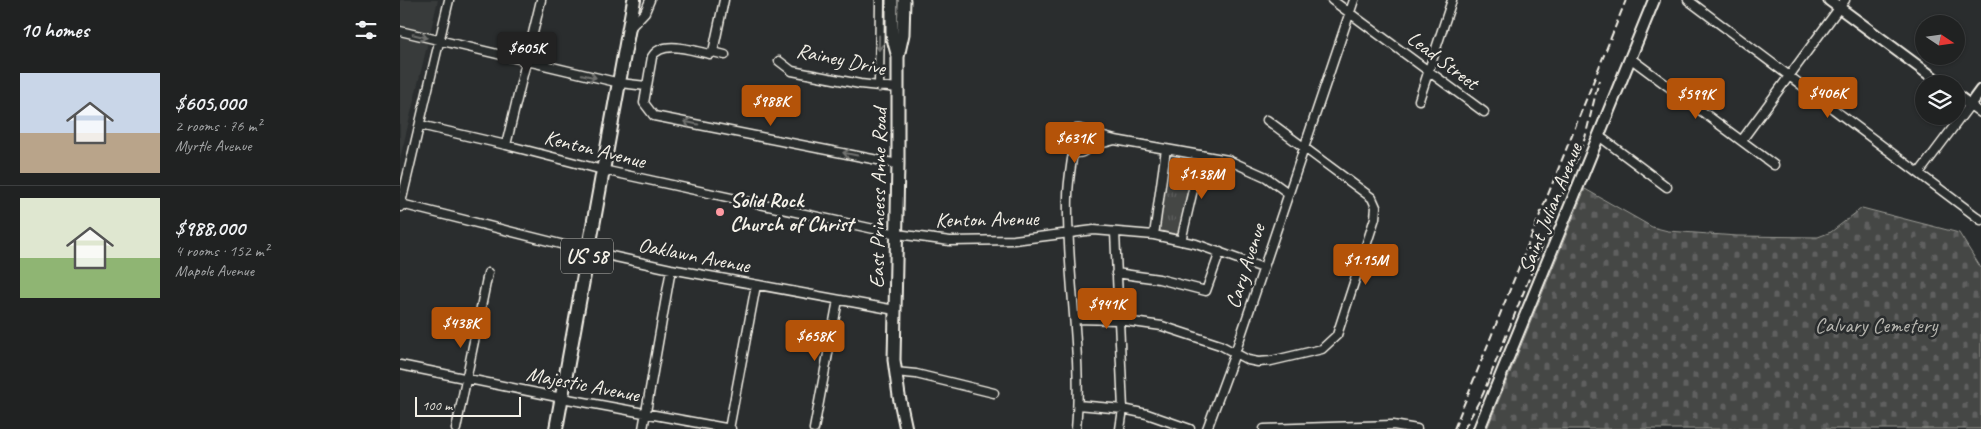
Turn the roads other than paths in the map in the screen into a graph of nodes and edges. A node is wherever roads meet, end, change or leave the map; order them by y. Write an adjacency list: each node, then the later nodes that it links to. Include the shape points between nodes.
1 (449, 0): 19 (street)
2 (541, 0): 25 (street)
3 (634, 0): 17 (main road, US 58)
4 (650, 0): 17 (street, via 646,12)
5 (724, 0): 20 (street)
6 (880, 0): 31 (street, one-way to 31)
7 (892, 0): 22 (main road, East Princess Anne Road, via 892,35)
8 (904, 0): 22 (main road, East Princess Anne Road, via 903,34)
9 (1332, 0): 16 (street, Lead Street)
10 (1354, 0): 16 (street, Cary Avenue)
11 (1452, 0): 26 (street)
12 (1654, 0): 23 (street, Saint Julian Avenue)
13 (1688, 0): 28 (street)
14 (1829, 0): 15 (street)
15 (1842, 4): 27 (street); 28 (street)
16 (1350, 12): 26 (street, Lead Street); 47 (street, Cary Avenue)
17 (630, 29): 29 (main road, US 58)
18 (400, 31): 19 (street, one-way to 19)
19 (440, 41): 25 (street); 40 (street)
20 (713, 52): 21 (street); 30 (street, via 665,47 657,50 652,57)
21 (725, 55)
22 (898, 57): 32 (main road, East Princess Anne Road)
23 (1630, 58): 42 (street, Saint Julian Avenue); 44 (street)
24 (779, 61): 31 (street, Rainey Drive, via 792,71)
25 (526, 62): 29 (street, one-way to 29); 45 (street)
26 (1428, 71): 34 (street); 37 (street, Lead Street)
27 (1931, 75)
28 (1789, 76): 44 (street); 54 (street)
29 (620, 83): 30 (street); 53 (main road, US 58)
30 (646, 86): 51 (street, one-way to 30, via 654,116 644,103)
31 (879, 87): 32 (street, Rainey Drive)
32 (898, 88): 51 (main road, East Princess Anne Road)
33 (1981, 90): 36 (street)
34 (1419, 100)
35 (1965, 101): 36 (street)
36 (1970, 105): 38 (street); 54 (street)
37 (1484, 112)
38 (1981, 113)
39 (1267, 120): 47 (street)
40 (420, 125): 45 (street, Kenton Avenue); 57 (street)
41 (1086, 132): 43 (street); 46 (street, via 1090,141); 49 (street, via 1076,129 1068,134 1066,144)
42 (1599, 136): 55 (street); 96 (street, Saint Julian Avenue)
43 (1115, 140): 46 (street); 48 (street)
44 (1742, 140): 52 (street)
45 (506, 145): 53 (street, Kenton Avenue)
46 (1088, 147): 49 (street, via 1083,152)
47 (1304, 147): 56 (street, Cary Avenue); 75 (street, via 1372,198 1376,207 1344,316 1337,335 1322,349 1258,362)
48 (1166, 149): 50 (street); 62 (street)
49 (1073, 152): 60 (street, via 1068,199)
50 (1201, 155): 56 (street, via 1228,160 1266,177); 63 (street)
51 (898, 164): 61 (main road, East Princess Anne Road)
52 (1774, 165)
53 (603, 170): 61 (street, Kenton Avenue); 64 (main road, US 58)
54 (1919, 173): 58 (street)
55 (1667, 187)
56 (1288, 193): 66 (street, Cary Avenue)
57 (400, 206): 64 (street, Oaklawn Avenue)
58 (1981, 220)
59 (1115, 232): 60 (street, Kenton Avenue); 62 (street, Kenton Avenue); 69 (street)
60 (1070, 233): 61 (street, Kenton Avenue, via 985,241 950,241); 73 (street)
61 (896, 234): 72 (main road, East Princess Anne Road)
62 (1154, 235): 63 (street, Kenton Avenue)
63 (1181, 241): 65 (street, Kenton Avenue)
64 (588, 251): 67 (street, Oaklawn Avenue); 80 (main road, US 58)
65 (1220, 252): 66 (street, Kenton Avenue); 69 (street, via 1206,291 1160,279)
66 (1263, 268): 75 (street, Cary Avenue)
67 (671, 269): 70 (street, Oaklawn Avenue); 83 (street)
68 (488, 273): 78 (street)
69 (1116, 273): 74 (street)
70 (756, 285): 71 (street, Oaklawn Avenue); 87 (street)
71 (838, 300): 72 (street, Oaklawn Avenue); 88 (street)
72 (895, 310): 77 (main road, East Princess Anne Road)
73 (1075, 320): 74 (street); 81 (street)
74 (1118, 320): 75 (street, via 1162,326); 82 (street)
75 (1235, 353): 93 (street, Cary Avenue)
76 (400, 365): 78 (street, Majestic Avenue)
77 (895, 372): 79 (street, via 916,374); 89 (main road, East Princess Anne Road)
78 (466, 379): 80 (street, Majestic Avenue); 84 (street)
79 (994, 394)
80 (562, 398): 83 (street, Majestic Avenue); 85 (main road, US 58)
81 (1078, 405): 82 (street); 90 (street)
82 (1123, 409): 91 (street); 92 (street)
83 (646, 414): 86 (street); 87 (street, Majestic Avenue)
84 (456, 429)
85 (556, 429)
86 (643, 429)
87 (730, 429)
88 (814, 429)
89 (906, 429)
90 (1076, 429)
91 (1120, 429)
92 (1190, 429)
93 (1207, 429)
94 (1264, 429): 95 (street, via 1393,425)
95 (1416, 429)
96 (1480, 429)

